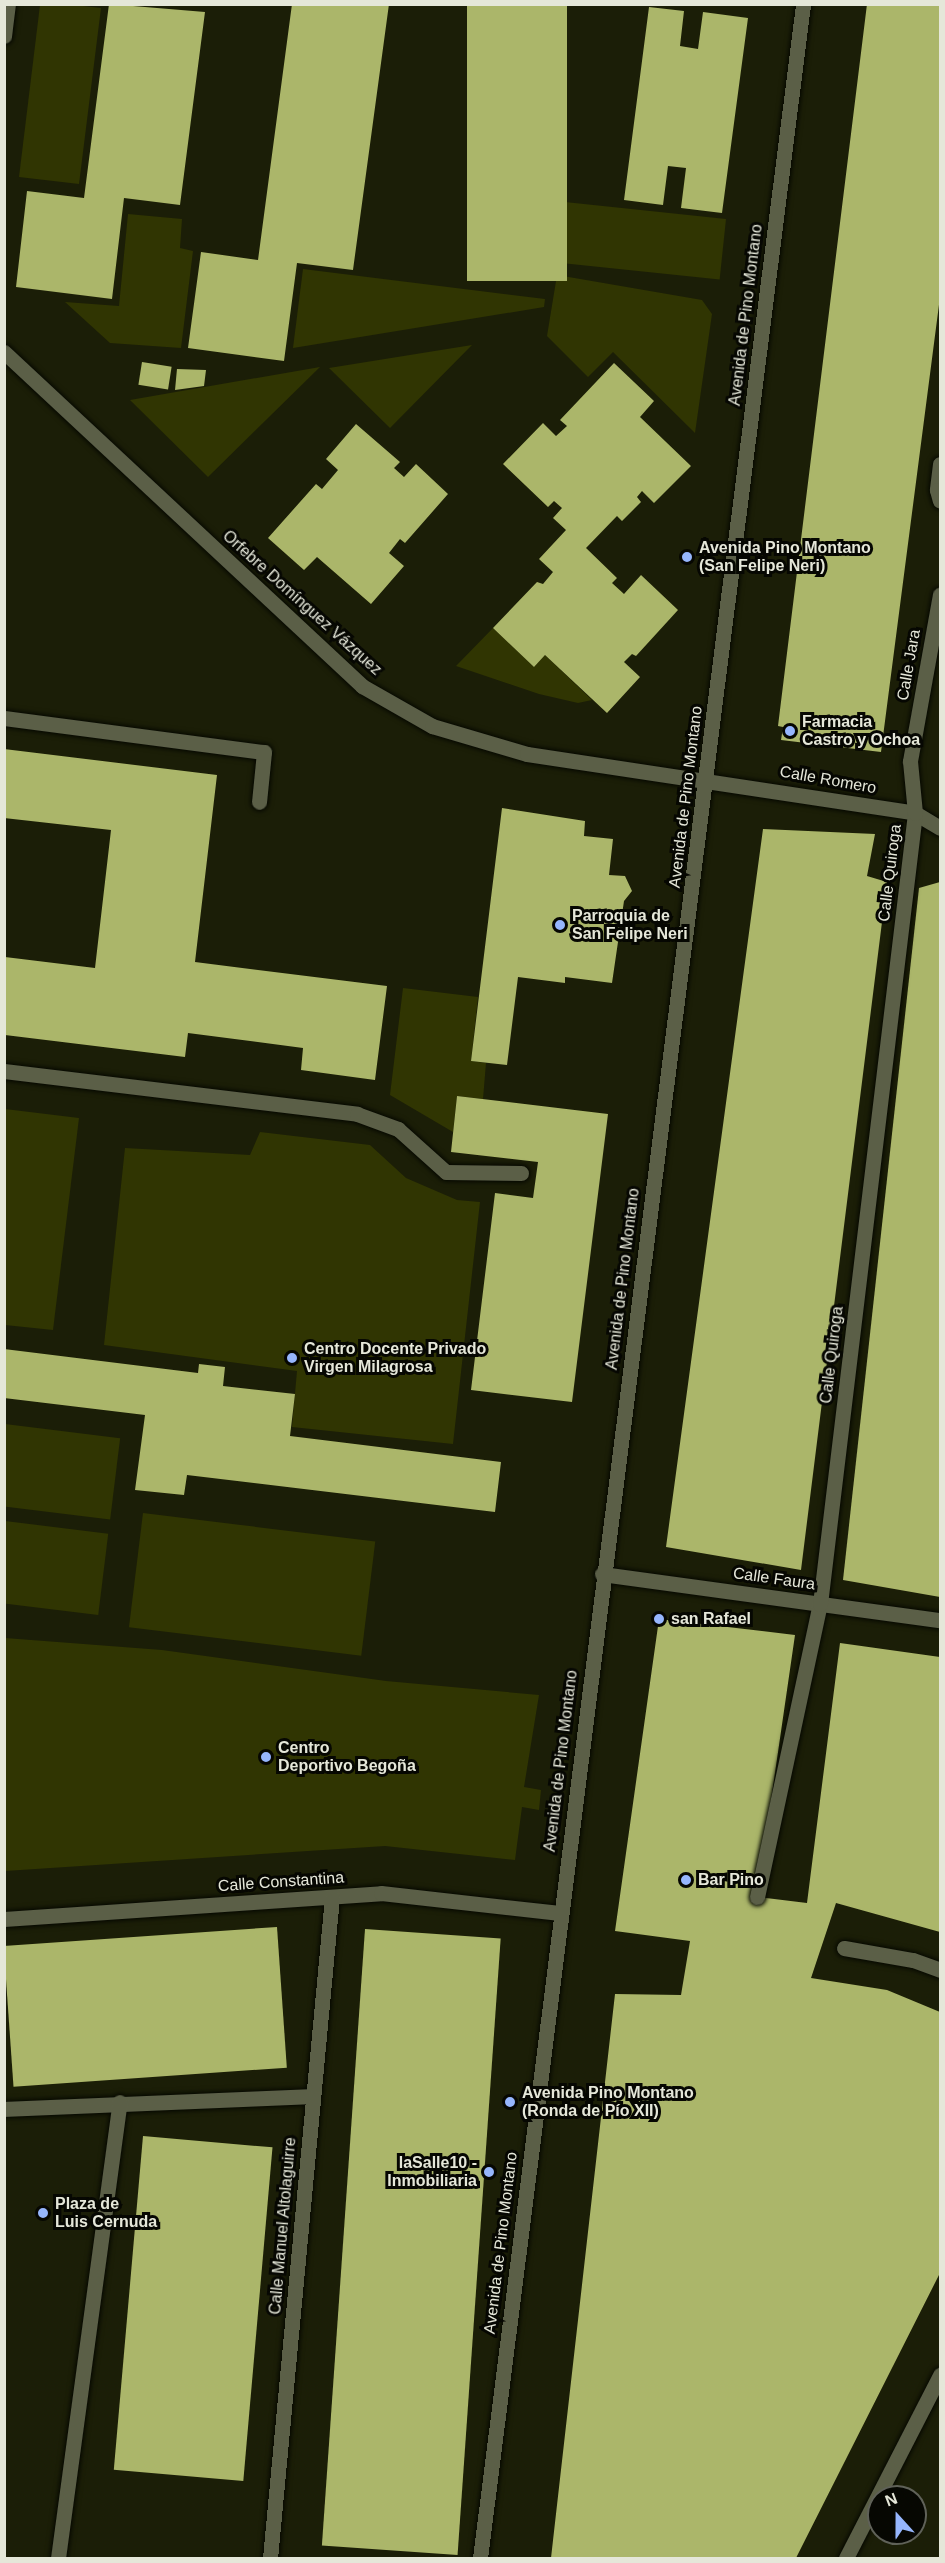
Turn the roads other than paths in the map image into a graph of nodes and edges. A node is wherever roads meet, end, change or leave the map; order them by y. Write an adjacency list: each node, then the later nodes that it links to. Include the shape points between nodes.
1 (8, 4): 3 (street)
2 (803, 4): 9 (street, Avenida de Pino Montano)
3 (4, 36)
4 (4, 352): 9 (street, Orfebre Domínguez Vázquez, via 363,686 432,726 527,754)
5 (940, 464): 6 (street)
6 (939, 494)
7 (940, 595): 11 (street, Calle Jara, via 910,761)
8 (4, 718): 10 (street, via 264,752)
9 (706, 780): 11 (street, Calle Romero); 15 (street, Avenida de Pino Montano)
10 (259, 802)
11 (915, 813): 12 (street, Calle Romero); 16 (street, Calle Quiroga)
12 (940, 828)
13 (4, 1071): 14 (street, via 357,1114 398,1129 446,1172)
14 (521, 1173)
15 (602, 1574): 16 (street, Calle Faura); 20 (street, Avenida de Pino Montano)
16 (820, 1604): 17 (street, Calle Faura); 19 (street, Calle Quiroga)
17 (940, 1620)
18 (332, 1897): 20 (street, Calle Constantina, via 381,1893); 21 (street, Calle Constantina); 24 (street, Calle Manuel Altolaguirre)
19 (757, 1897)
20 (560, 1913): 30 (street, Avenida de Pino Montano)
21 (4, 1919)
22 (844, 1948): 23 (street, via 913,1960)
23 (940, 1970)
24 (313, 2096): 25 (street); 29 (street, Calle Manuel Altolaguirre)
25 (120, 2102): 26 (street); 28 (street)
26 (4, 2109)
27 (940, 2375): 31 (street)
28 (58, 2559)
29 (270, 2559)
30 (480, 2559)
31 (846, 2559)

